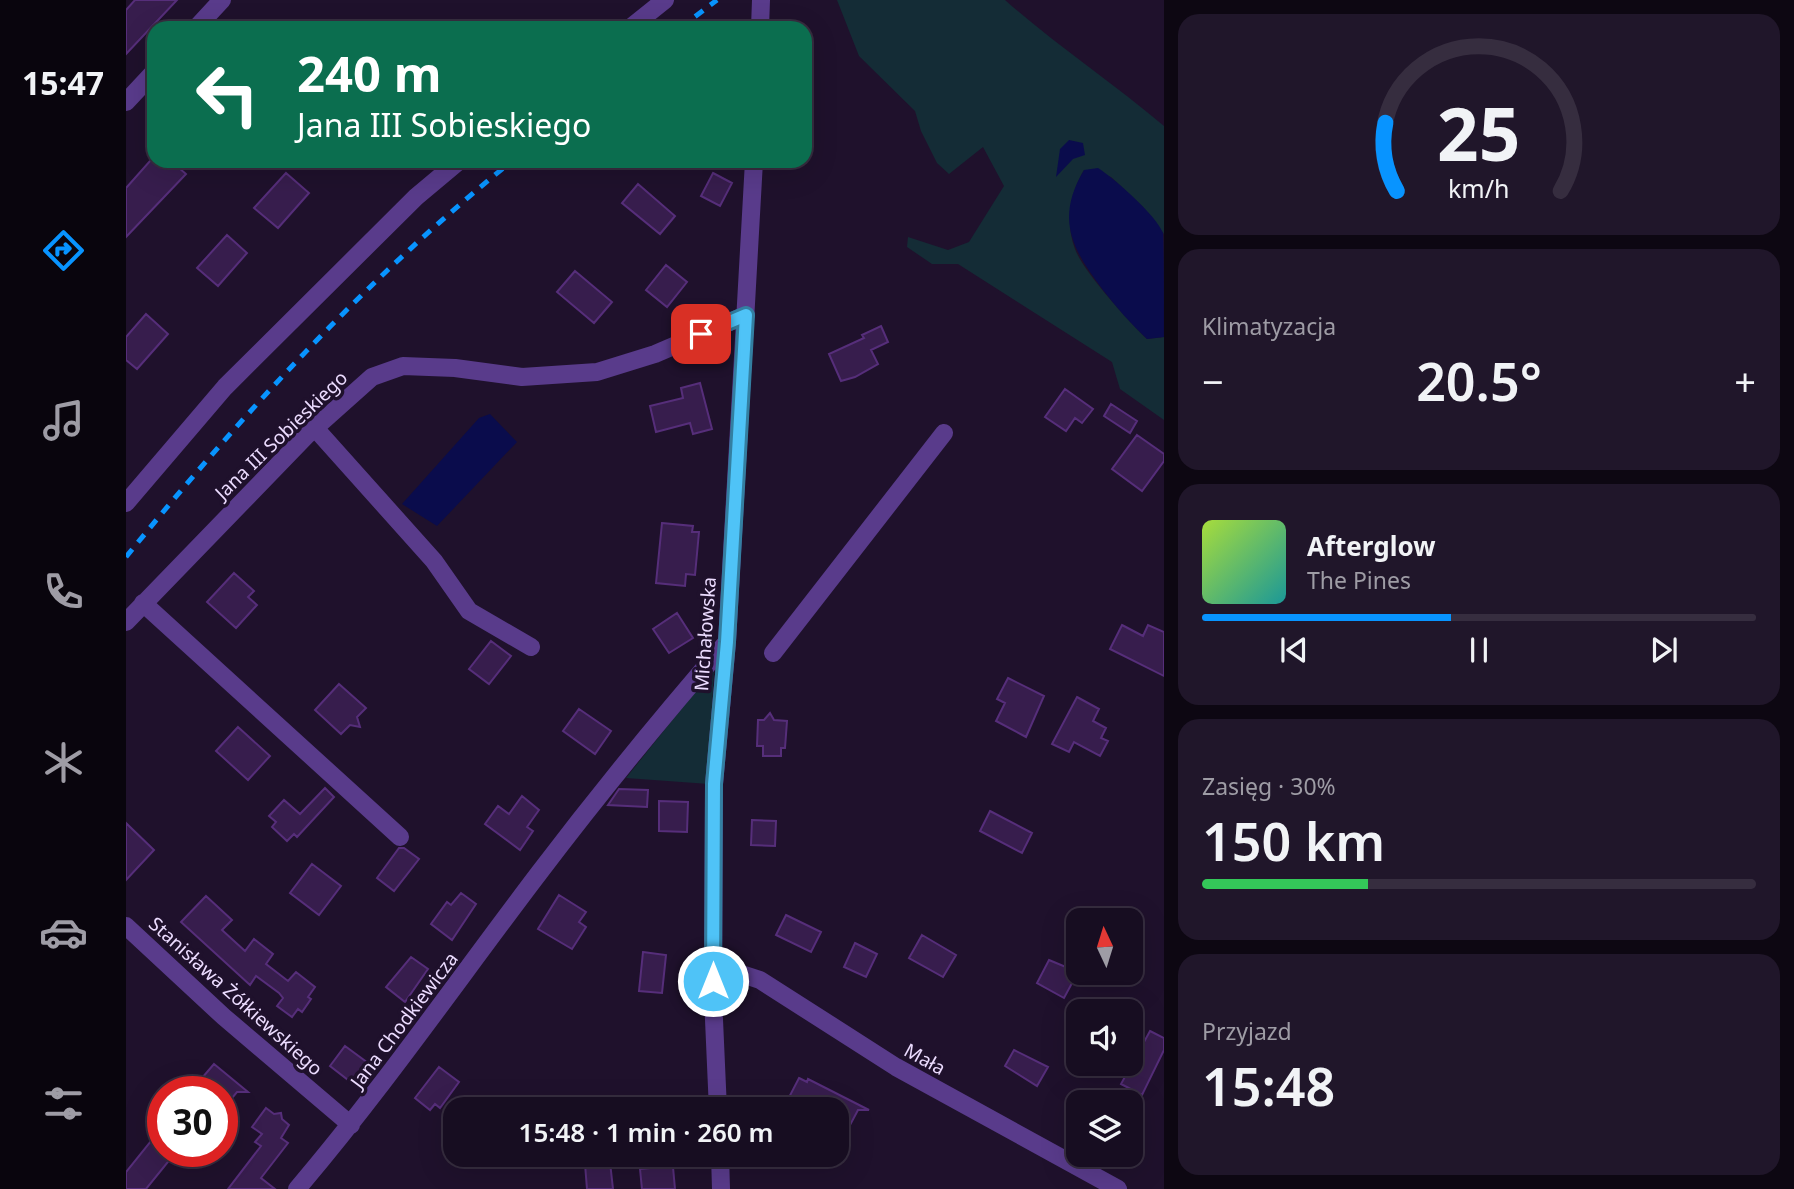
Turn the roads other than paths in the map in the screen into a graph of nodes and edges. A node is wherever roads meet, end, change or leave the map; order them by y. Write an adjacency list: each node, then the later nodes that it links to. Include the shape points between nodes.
1 (222, 0): 4 (street)
2 (665, 0): 5 (street)
3 (761, 0): 6 (street)
4 (202, 21)
5 (639, 21)
6 (761, 21)
7 (147, 80): 8 (street)
8 (126, 102)
9 (451, 168): 14 (street, via 225,387)
10 (754, 168): 11 (street, Michałowska)
11 (746, 315): 12 (street, Jana III Sobieskiego, via 655,354 597,372 522,377 403,366 372,377); 17 (street, Michałowska)
12 (315, 428): 15 (street, Jana III Sobieskiego); 18 (street, via 435,561 469,611)
13 (944, 433): 19 (street)
14 (126, 503)
15 (143, 603): 16 (street, Jana III Sobieskiego); 20 (street)
16 (126, 622)
17 (727, 642): 22 (street, Michałowska, via 714,784); 24 (street, Jana Chodkiewicza, via 540,872)
18 (531, 647)
19 (773, 653)
20 (400, 837)
21 (126, 926): 24 (street, Stanisława Żółkiewskiego)
22 (714, 965): 23 (street, Michałowska); 28 (street, Mała, via 760,980 896,1067)
23 (718, 1097)
24 (351, 1125): 26 (street, Jana Chodkiewicza)
25 (720, 1167): 27 (street)
26 (297, 1189)
27 (721, 1189)
28 (1118, 1189)

